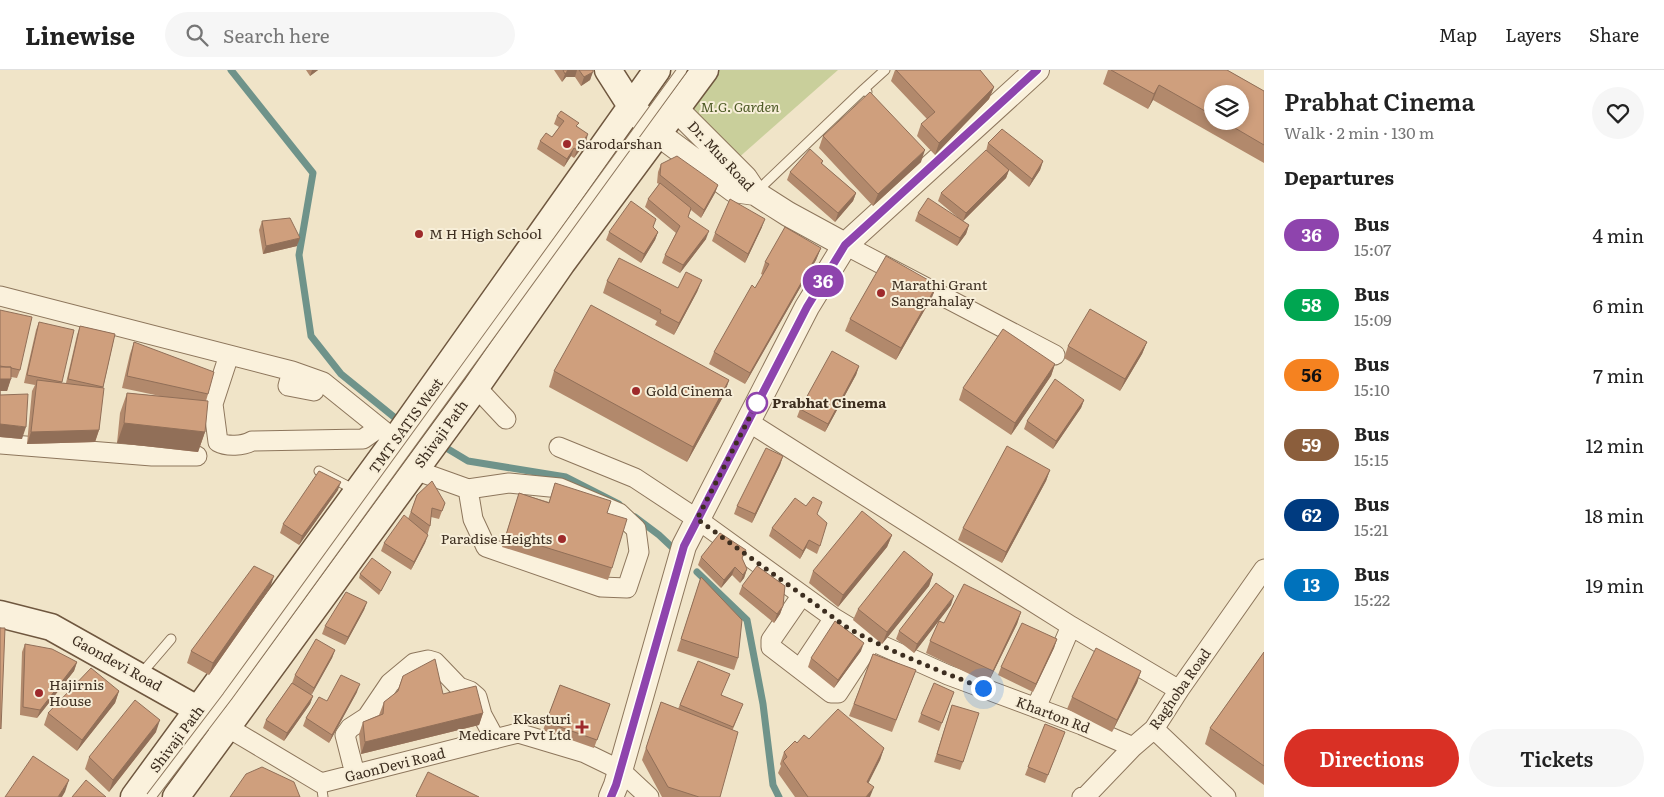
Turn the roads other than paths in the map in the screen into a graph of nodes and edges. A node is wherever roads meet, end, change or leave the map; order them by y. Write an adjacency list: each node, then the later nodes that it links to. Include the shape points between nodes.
1 (608, 70): 9 (main road)
2 (682, 70): 51 (lane, TMT SATIS West, bridge)
3 (705, 70): 10 (main road, Shivaji Path)
4 (885, 70): 7 (lane)
5 (1037, 70): 13 (street, via 931,161)
6 (650, 73): 9 (main road, Shivaji Path); 10 (main road)
7 (864, 89): 8 (lane); 12 (lane)
8 (876, 102)
9 (631, 106): 11 (main road); 22 (main road, Shivaji Path)
10 (676, 109): 11 (main road, Shivaji Path); 12 (street, Dr. Mus Road, via 745,178)
11 (657, 133): 12 (street, via 734,190); 18 (main road, Shivaji Path)
12 (754, 193): 13 (street, Dr. Mus Road)
13 (845, 245): 16 (street); 21 (street, via 807,307)
14 (0, 296): 15 (street)
15 (229, 355): 17 (street); 22 (street, via 213,404 218,442 224,445)
16 (1055, 355)
17 (292, 371): 19 (street, via 288,386); 22 (street, via 323,382)
18 (476, 387): 20 (street); 25 (main road, Shivaji Path)
19 (314, 391)
20 (506, 419)
21 (747, 421): 30 (street); 35 (street)
22 (387, 434): 29 (main road, Shivaji Path)
23 (0, 444): 26 (street, via 152,456)
24 (559, 447): 30 (street, Kharton Rd, via 635,478)
25 (429, 451): 28 (street); 43 (main road, Shivaji Path)
26 (197, 456)
27 (319, 471): 29 (lane)
28 (468, 489): 28 (street, via 509,483 560,488 619,513 636,529 639,552 627,588 601,587 486,547 473,519)
29 (357, 492): 42 (main road, Shivaji Path)
30 (697, 519): 32 (street, Kharton Rd); 47 (street, via 684,546)
31 (1264, 569): 40 (street, Raghoba Road)
32 (802, 595): 34 (street, Kharton Rd); 38 (street, via 770,640 771,647)
33 (0, 614): 39 (main road, Gaondevi Road, via 51,627)
34 (834, 618): 37 (street, Kharton Rd); 38 (street)
35 (1071, 626): 40 (street); 41 (street)
36 (171, 639): 39 (lane)
37 (872, 641): 38 (street, via 838,692 830,693); 41 (street, Kharton Rd, via 948,675)
38 (800, 669)
39 (139, 676): 42 (main road, Gaondevi Road)
40 (1179, 690): 44 (street, Raghoba Road)
41 (1036, 708): 46 (street, Kharton Rd)
42 (199, 709): 43 (main road, Gaondevi Road); 50 (main road, Shivaji Path)
43 (227, 727): 49 (street, GaonDevi Road); 52 (main road, Shivaji Path)
44 (1154, 729): 46 (street, Raghoba Road); 56 (street)
45 (495, 739): 47 (street, GaonDevi Road, via 518,733 585,753); 48 (street, GaonDevi Road); 48 (street, via 477,697 459,687 435,662 414,663 390,683 367,717 345,735)
46 (1133, 747): 55 (street, Raghoba Road)
47 (620, 770): 53 (street); 54 (street, GaonDevi Road)
48 (355, 774): 49 (street, GaonDevi Road)
49 (322, 790)
50 (134, 797)
51 (151, 797)
52 (176, 797)
53 (610, 797)
54 (649, 797)
55 (1082, 797)
56 (1226, 797)

